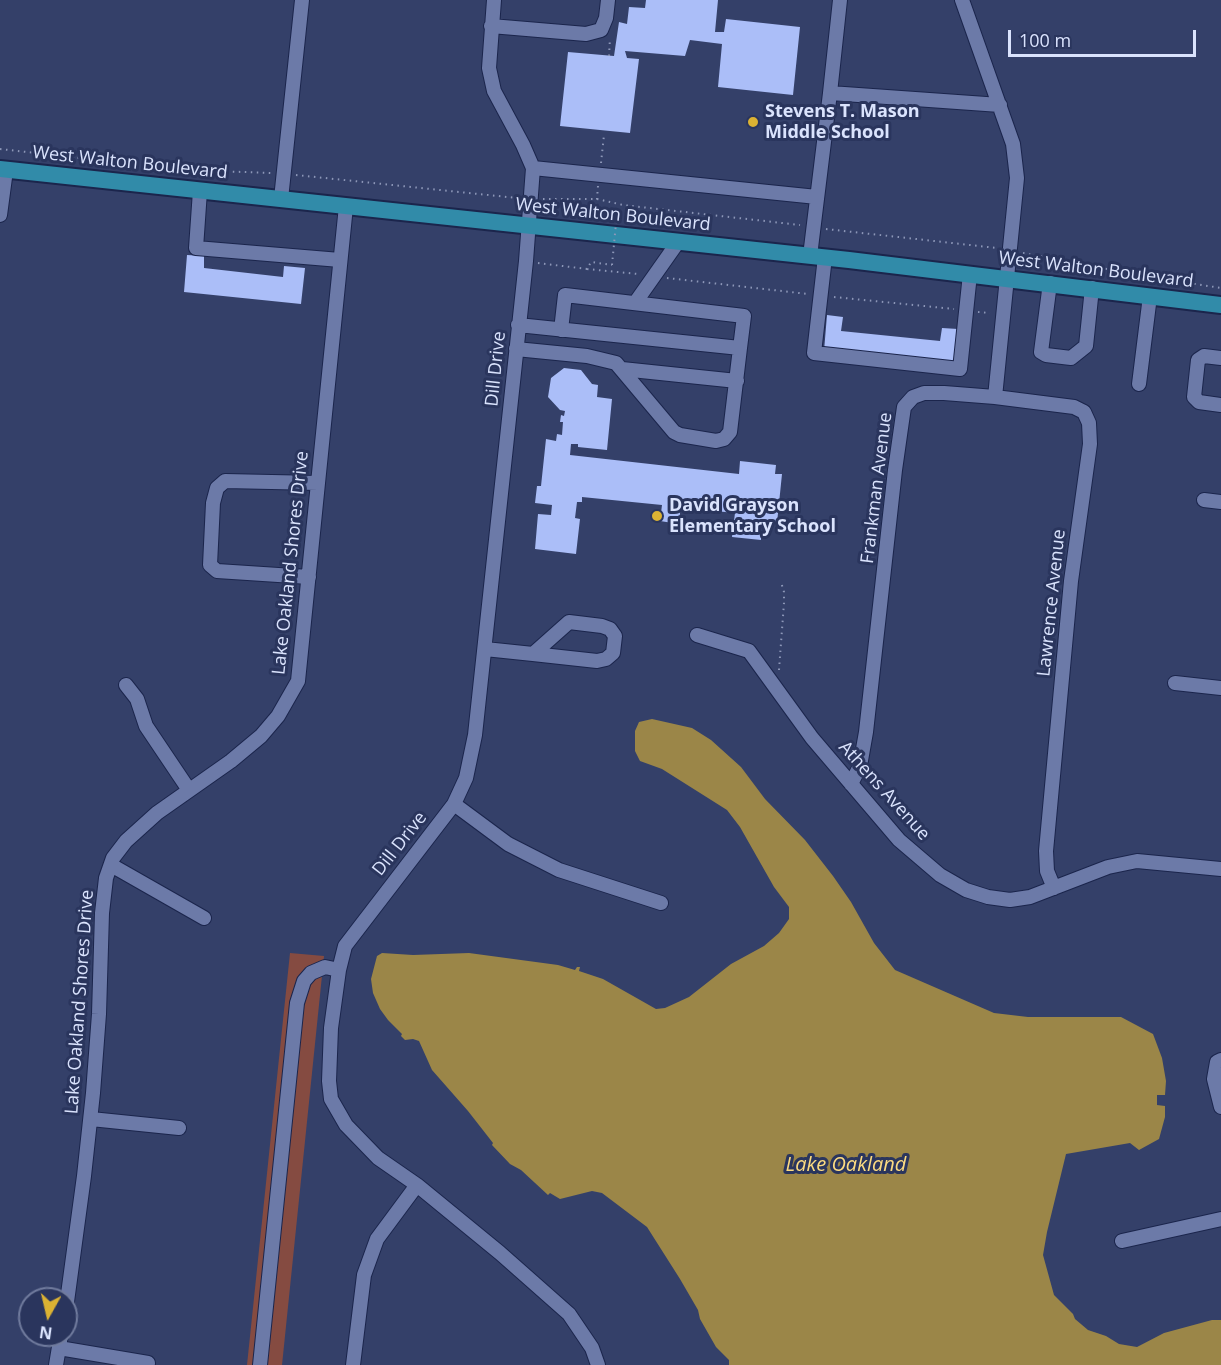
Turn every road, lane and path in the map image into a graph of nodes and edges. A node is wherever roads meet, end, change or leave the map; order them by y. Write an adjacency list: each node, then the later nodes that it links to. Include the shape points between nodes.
1 (302, 0): 14 (street)
2 (494, 0): 6 (street)
3 (608, 0): 6 (street, via 601,30 586,34)
4 (840, 0): 9 (street)
5 (962, 0): 10 (street)
6 (491, 26): 12 (street, via 489,68 494,91)
7 (610, 38): 8 (path)
8 (609, 56)
9 (830, 93): 10 (street); 16 (street)
10 (1000, 105): 25 (street, via 1013,144 1017,178)
11 (0, 149): 14 (path, via 186,170)
12 (533, 168): 16 (street); 18 (street, Dill Drive)
13 (3, 169): 15 (main road, West Walton Boulevard); 21 (street)
14 (284, 174): 17 (street); 18 (path)
15 (200, 190): 17 (main road, West Walton Boulevard); 27 (street, via 196,248)
16 (817, 197): 23 (street)
17 (281, 199): 19 (main road, West Walton Boulevard)
18 (530, 199): 22 (street, Dill Drive); 23 (path, via 597,199)
19 (346, 206): 22 (main road, West Walton Boulevard); 27 (street, Lake Oakland Shores Drive)
20 (596, 211): 29 (path, bridge, via 617,213 612,264 591,262)
21 (0, 215)
22 (528, 225): 24 (main road, West Walton Boulevard); 28 (street, Dill Drive)
23 (814, 227): 25 (path); 26 (street)
24 (678, 242): 26 (main road, West Walton Boulevard); 31 (street)
25 (1010, 250): 32 (street); 35 (path)
26 (818, 257): 30 (main road, West Walton Boulevard); 36 (street)
27 (340, 260): 52 (street, Lake Oakland Shores Drive)
28 (525, 261): 29 (path); 42 (street, Dill Drive)
29 (587, 269): 31 (path)
30 (970, 274): 32 (main road, West Walton Boulevard); 40 (street)
31 (653, 276): 36 (path); 38 (street)
32 (1007, 278): 33 (main road, West Walton Boulevard); 41 (street)
33 (1050, 283): 34 (main road, West Walton Boulevard); 34 (street, via 1041,352 1071,358 1086,346)
34 (1092, 288): 37 (main road, West Walton Boulevard)
35 (1221, 288)
36 (821, 296): 40 (path); 40 (street, via 814,353 960,369)
37 (1150, 296): 39 (main road, West Walton Boulevard); 49 (street)
38 (635, 303): 43 (street, via 565,295); 44 (street, via 744,316)
39 (1221, 305)
40 (966, 311): 41 (path)
41 (1004, 315): 50 (street)
42 (518, 325): 43 (street); 45 (street, Dill Drive)
43 (561, 330): 44 (street)
44 (740, 348): 48 (street)
45 (516, 349): 47 (street, via 606,360); 58 (street, Dill Drive)
46 (1221, 358): 51 (street, via 1204,356 1198,360 1194,397 1199,402)
47 (622, 369): 48 (street); 48 (street, via 674,432 708,440 723,439 730,432)
48 (736, 381)
49 (1139, 384)
50 (995, 397): 64 (street, Frankman Avenue, via 924,393 913,397 904,407 866,732 860,766); 69 (street, Lawrence Avenue, via 1074,407 1084,412 1089,423 1090,444 1071,581 1046,851 1047,871)
51 (1221, 405)
52 (318, 483): 55 (street, Lake Oakland Shores Drive); 55 (street, via 225,481 217,488 213,503 210,566 217,570)
53 (1204, 500): 54 (street)
54 (1221, 502)
55 (309, 577): 65 (street, Lake Oakland Shores Drive, via 298,681 261,736)
56 (781, 582): 62 (path, via 784,603)
57 (697, 635): 62 (street, Athens Avenue, via 748,651)
58 (485, 649): 59 (street); 66 (street, Dill Drive, via 472,756)
59 (533, 654): 59 (street, via 597,661 613,652 615,636 602,626 569,622)
60 (1175, 683): 63 (street)
61 (126, 685): 65 (street, via 137,699 146,726)
62 (775, 687): 64 (street, Athens Avenue)
63 (1221, 688)
64 (851, 784): 69 (street, Athens Avenue, via 899,840 940,875 966,890 1010,900)
65 (189, 790): 67 (street, Lake Oakland Shores Drive, via 126,841)
66 (454, 804): 70 (street, via 508,844 543,863); 72 (street, Dill Drive, via 350,937)
67 (111, 865): 71 (street); 75 (street, Lake Oakland Shores Drive, via 102,913)
68 (1221, 869): 69 (street, Athens Avenue, via 1137,861 1108,867)
69 (1054, 888)
70 (661, 903)
71 (204, 918)
72 (339, 970): 77 (street, Dill Drive, via 329,1055 331,1099 346,1125 378,1158); 85 (street, via 325,967 311,973 297,1003)
73 (1221, 1060): 74 (street, via 1217,1062 1214,1079)
74 (1221, 1107)
75 (91, 1119): 76 (street); 80 (street, Lake Oakland Shores Drive)
76 (179, 1128)
77 (417, 1185): 86 (street, via 377,1239 364,1275); 87 (street, Dill Drive, via 569,1314 592,1348)
78 (1221, 1219): 79 (street)
79 (1122, 1241)
80 (69, 1287)
81 (78, 1346): 83 (street)
82 (59, 1347): 84 (street)
83 (148, 1363)
84 (56, 1365)
85 (260, 1365)
86 (353, 1365)
87 (598, 1365)

